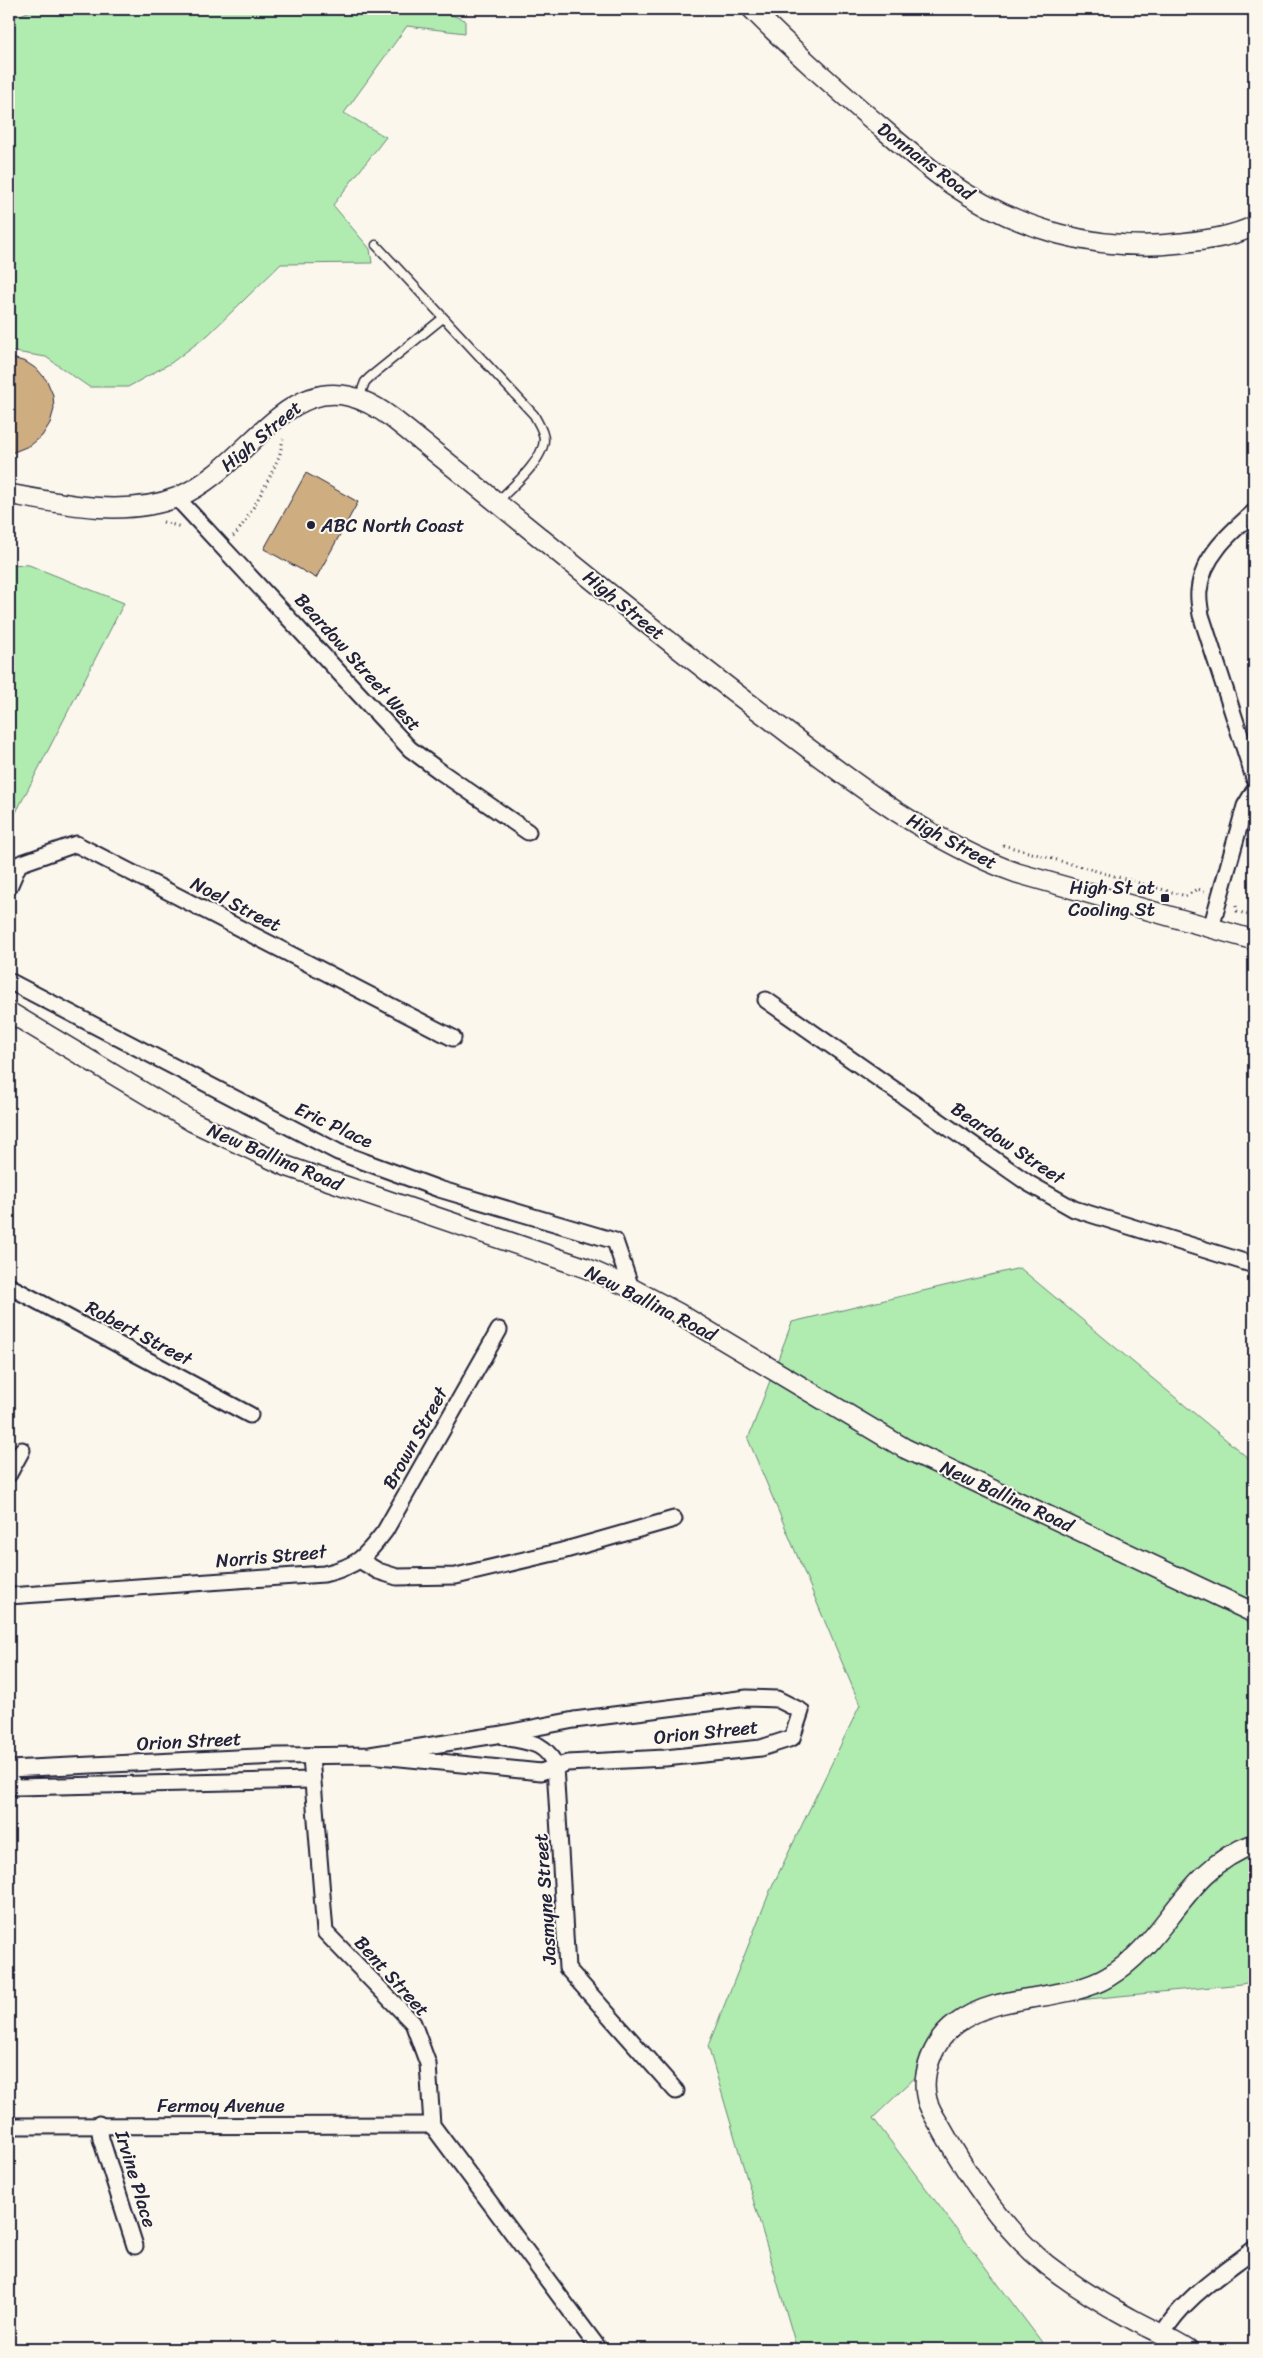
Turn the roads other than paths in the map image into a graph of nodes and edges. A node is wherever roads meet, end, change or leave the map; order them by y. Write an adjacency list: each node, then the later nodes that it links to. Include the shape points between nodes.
1 (752, 9): 2 (street, Donnans Road, via 816,70 947,181 989,208 1025,224 1118,246 1165,245 1209,239)
2 (1254, 226)
3 (376, 245): 4 (lane)
4 (443, 318): 5 (lane, via 370,377); 8 (lane, via 534,415 542,430 544,442 540,454)
5 (359, 398): 7 (street, High Street, via 332,393 304,400 273,422 208,480); 8 (street, High Street, via 378,407)
6 (9, 494): 7 (street, High Street, via 110,507 136,507)
7 (176, 497): 12 (street, Beardow Street West, via 410,749)
8 (497, 502): 15 (street, High Street, via 685,655 873,798 982,860)
9 (1254, 512): 10 (street, via 1216,550 1205,569 1199,592 1201,615)
10 (1254, 778)
11 (1254, 791): 15 (street, via 1245,806)
12 (528, 832)
13 (14, 864): 14 (street, Noel Street); 20 (street, Noel Street, via 76,844)
14 (9, 887)
15 (1211, 928): 16 (street, High Street)
16 (1254, 940)
17 (9, 980): 23 (street, Eric Place, via 338,1152 440,1189 616,1241)
18 (766, 1000): 21 (street, Beardow Street, via 1028,1183 1065,1204 1098,1218)
19 (9, 1012): 23 (street, New Ballina Road, via 193,1122 286,1166 586,1268)
20 (453, 1038)
21 (1254, 1265)
22 (9, 1286): 25 (street, Robert Street)
23 (631, 1288): 31 (street, New Ballina Road, via 904,1448)
24 (499, 1330): 29 (street, Brown Street, via 385,1531)
25 (250, 1415)
26 (22, 1450): 27 (street)
27 (9, 1474)
28 (674, 1519): 29 (street, via 562,1552 456,1576 397,1577)
29 (360, 1561): 30 (street, Norris Street, via 343,1570 324,1574)
30 (9, 1596)
31 (1254, 1613)
32 (496, 1735): 33 (street, Orion Street); 35 (street, via 536,1744 551,1752); 35 (street, Orion Street, via 574,1720 747,1698 777,1699 801,1711 792,1738 761,1748)
33 (370, 1755): 34 (street, Orion Street); 35 (street, Orion Street, via 541,1772)
34 (310, 1757): 36 (street, Orion Street); 38 (street, Bent Street)
35 (556, 1766): 40 (street, Jasmyne Street, via 567,1968)
36 (9, 1769)
37 (9, 1779): 38 (street, via 16,1787)
38 (312, 1780): 42 (street, Bent Street, via 325,1932 413,2023 428,2064)
39 (1254, 1844): 46 (street, via 1213,1867 1191,1887 1143,1952 1124,1968 1090,1986 1001,2004 972,2014 956,2024 937,2046 926,2081 928,2100 951,2145 970,2177 1021,2241 1075,2286)
40 (676, 2091)
41 (100, 2124): 42 (street, Fermoy Avenue); 43 (street, Fermoy Avenue); 44 (street, Irvine Place, via 101,2139)
42 (432, 2125): 47 (street)
43 (9, 2126)
44 (136, 2246)
45 (1254, 2249): 46 (street, via 1184,2306)
46 (1162, 2335): 48 (street)
47 (599, 2349)
48 (1188, 2349)

